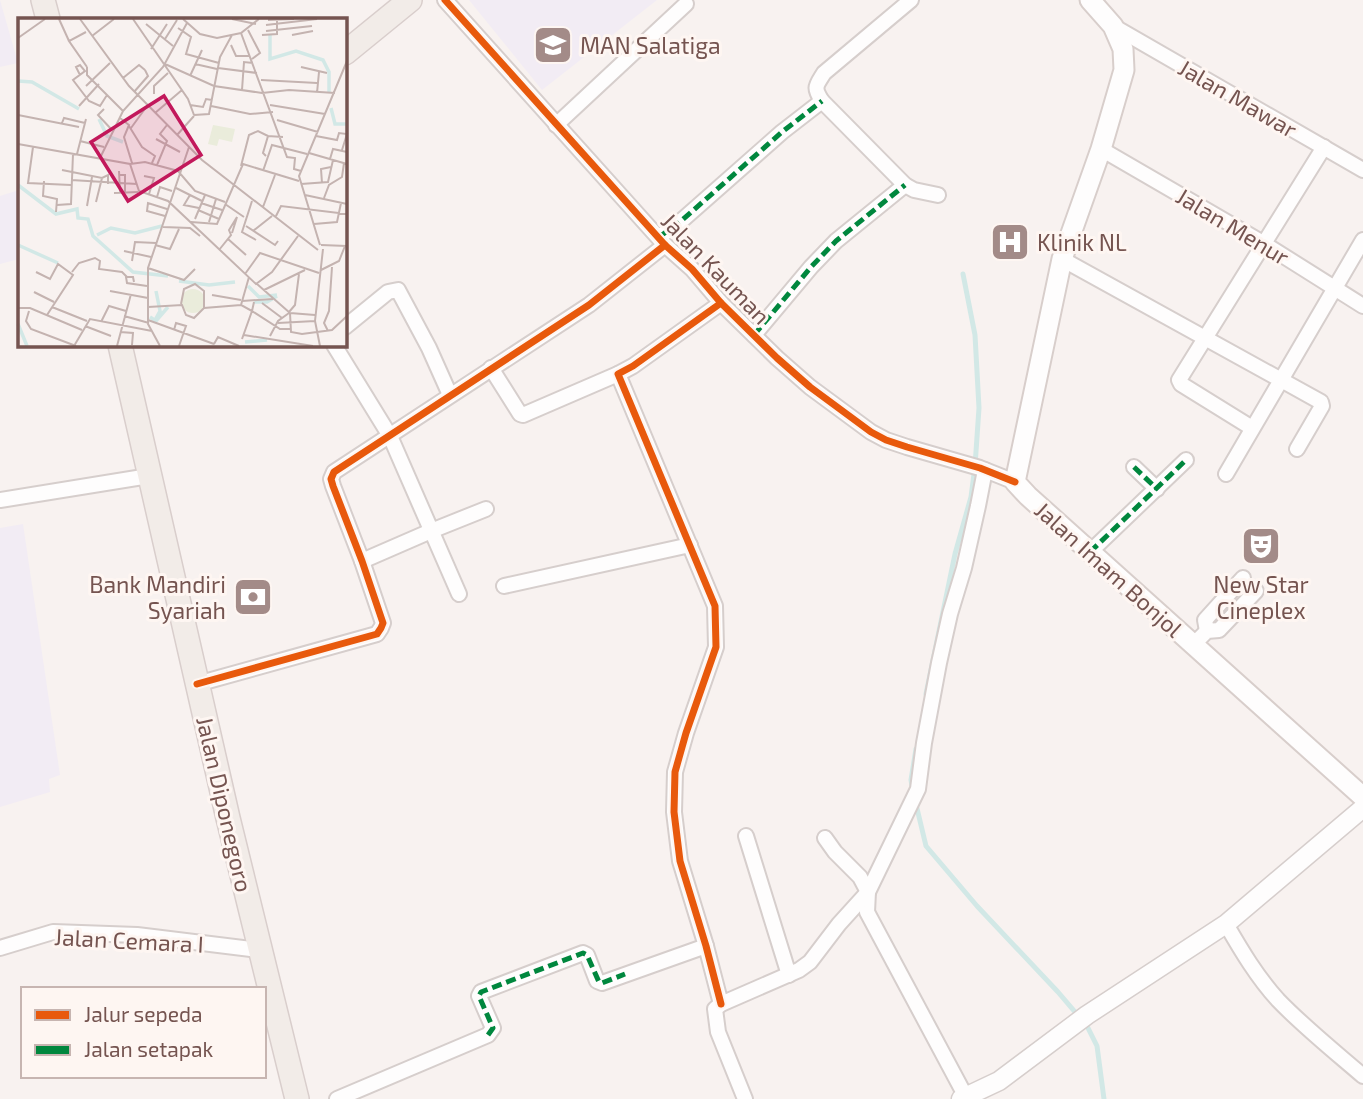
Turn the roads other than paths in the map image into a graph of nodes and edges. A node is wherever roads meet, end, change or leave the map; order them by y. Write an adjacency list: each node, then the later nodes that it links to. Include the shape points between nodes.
1 (43, 0): 7 (main road)
2 (410, 0): 9 (main road)
3 (445, 0): 11 (street, Jalan Kauman)
4 (911, 0): 10 (street, via 824,73 816,86)
5 (1090, 0): 8 (main road, Jalan Imam Bonjol)
6 (686, 4): 11 (street)
7 (48, 18)
8 (1113, 26): 12 (street, Jalan Mawar); 13 (main road, Jalan Imam Bonjol, via 1123,49 1124,70)
9 (346, 52)
10 (822, 101): 15 (street); 18 (street)
11 (556, 125): 18 (street, Jalan Kauman)
12 (1324, 147): 14 (street, Jalan Mawar); 19 (street)
13 (1101, 149): 19 (street, Jalan Menur); 20 (main road, Jalan Imam Bonjol)
14 (1363, 170)
15 (905, 185): 16 (street); 25 (street, via 836,241)
16 (938, 195)
17 (1363, 240): 21 (street)
18 (662, 241): 22 (street, Jalan Kauman); 29 (street, via 589,304)
19 (1263, 243): 21 (street, Jalan Menur); 26 (street)
20 (1062, 259): 26 (street); 41 (main road, Jalan Imam Bonjol)
21 (1335, 287): 23 (street, Jalan Menur); 31 (street)
22 (721, 303): 25 (street, Jalan Kauman); 30 (street)
23 (1363, 306)
24 (346, 326): 32 (street, via 388,292 398,290)
25 (754, 335): 38 (street, Jalan Kauman, via 810,387 871,432)
26 (1205, 338): 31 (street); 33 (street, via 1180,382)
27 (120, 346): 40 (main road, Jalan Diponegoro)
28 (335, 346): 34 (street)
29 (491, 368): 30 (street, via 523,415); 32 (street)
30 (618, 374): 46 (street)
31 (1281, 380): 33 (street); 35 (street, via 1322,404)
32 (450, 396): 34 (street)
33 (1252, 428): 39 (street)
34 (390, 436): 45 (street); 48 (street, via 338,468 331,479)
35 (1297, 449)
36 (1186, 460): 42 (street)
37 (1134, 467): 42 (street)
38 (983, 469): 41 (street, Jalan Kauman); 59 (street, via 914,796)
39 (1226, 474)
40 (149, 476): 43 (street); 54 (main road, Jalan Diponegoro)
41 (1015, 482): 47 (main road, Jalan Imam Bonjol)
42 (1157, 489): 47 (street)
43 (0, 500)
44 (486, 509): 45 (street)
45 (431, 531): 48 (street); 52 (street)
46 (691, 545): 50 (street); 61 (street, via 715,606 716,647 675,772 674,812 680,861)
47 (1090, 552): 53 (main road, Jalan Imam Bonjol)
48 (362, 561): 54 (street, via 383,623 377,634)
49 (1243, 578): 53 (street, via 1205,620)
50 (503, 586)
51 (1256, 591): 53 (street, via 1219,630)
52 (459, 594)
53 (1200, 637): 55 (main road, Jalan Imam Bonjol)
54 (197, 684): 63 (main road, Jalan Diponegoro)
55 (1363, 797)
56 (1363, 808): 60 (street)
57 (746, 836): 64 (street)
58 (825, 838): 59 (street)
59 (868, 892): 64 (street, via 810,962); 68 (street, via 867,912)
60 (1226, 924): 66 (street, via 1276,998); 67 (street, via 1087,1015)
61 (706, 946): 65 (street); 70 (street, via 602,983 583,953 481,992 478,996 493,1028 488,1035)
62 (0, 948): 63 (street, Jalan Cemara I, via 53,932 137,935)
63 (259, 950): 69 (main road, Jalan Diponegoro)
64 (789, 975): 65 (street)
65 (721, 1004): 71 (street, via 715,1009 718,1032)
66 (1363, 1076)
67 (986, 1094): 68 (street)
68 (964, 1098)
69 (297, 1099)
70 (337, 1099)
71 (745, 1099)

